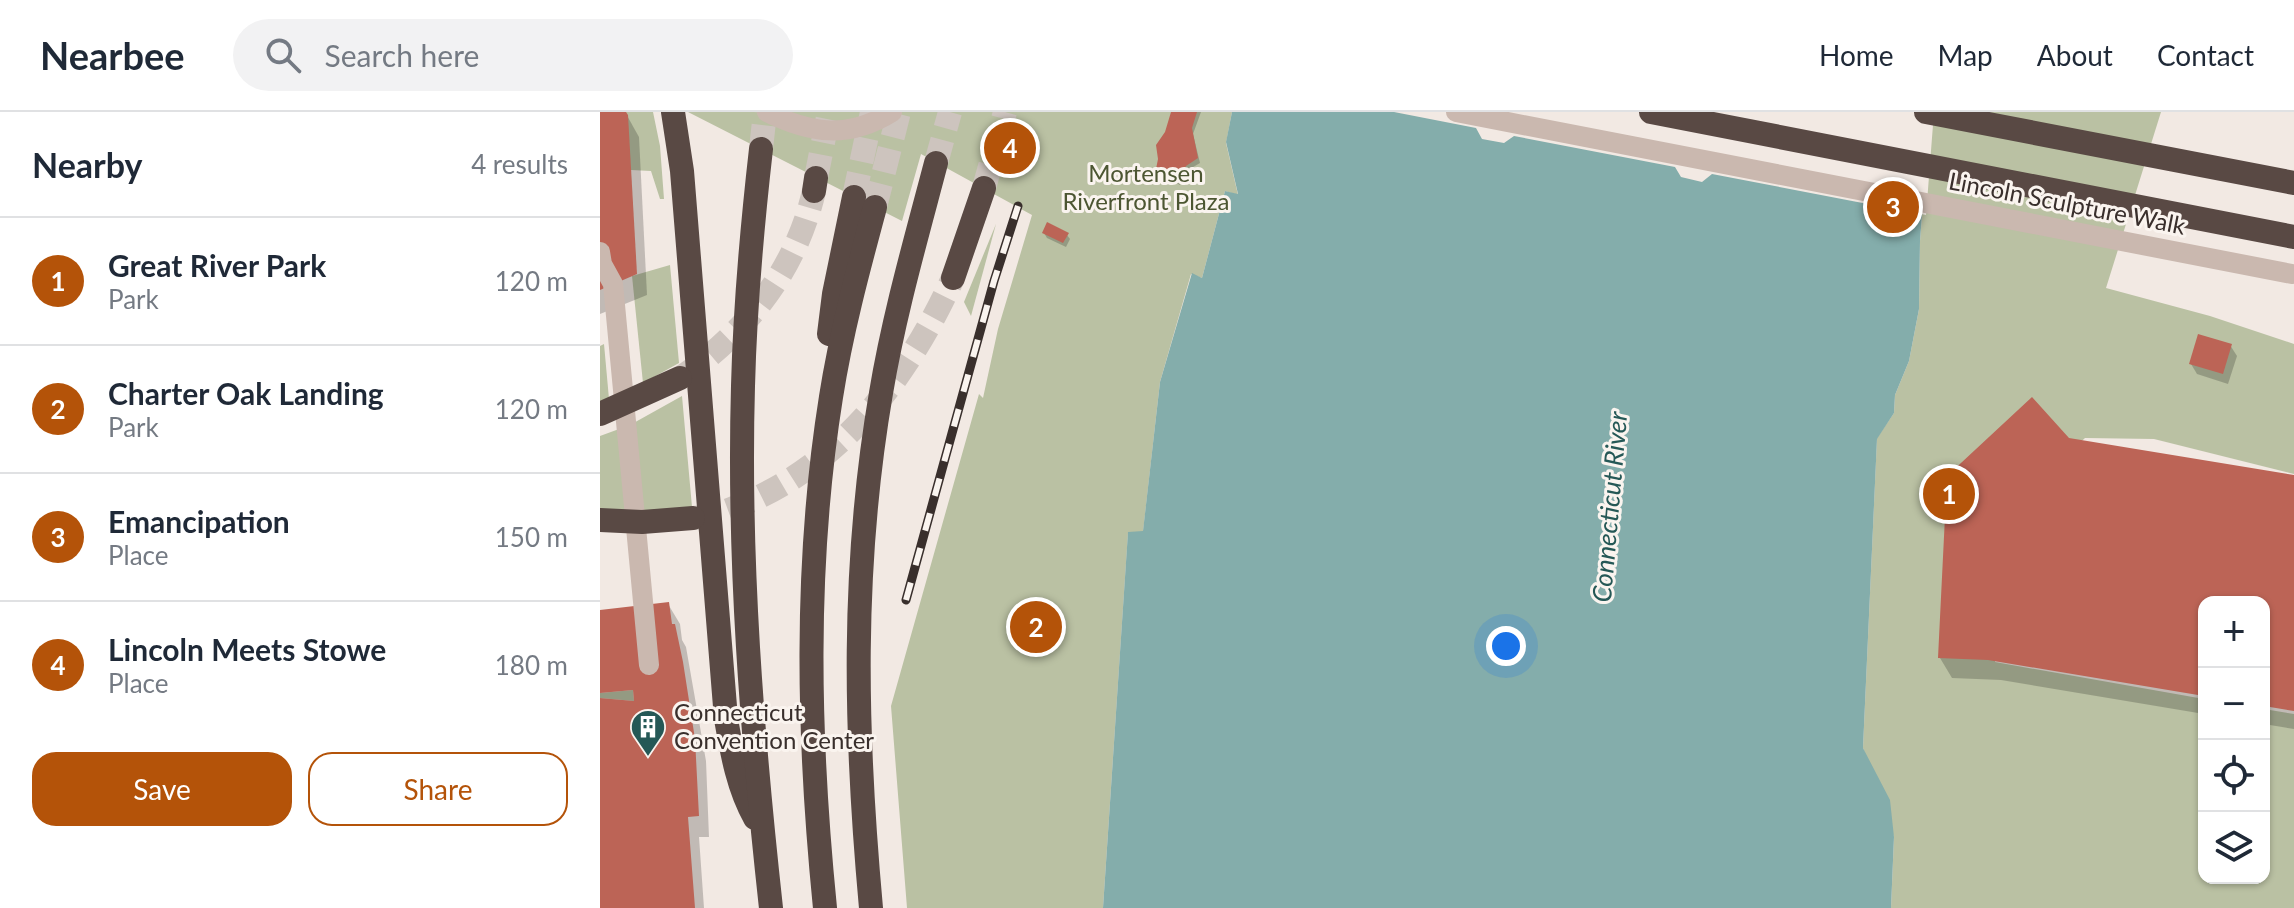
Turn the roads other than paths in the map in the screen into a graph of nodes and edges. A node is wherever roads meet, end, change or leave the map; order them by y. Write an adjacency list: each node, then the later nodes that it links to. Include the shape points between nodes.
1 (673, 112): 21 (highway, via 726,719 743,792)
2 (767, 112): 3 (street, via 803,128 830,131)
3 (892, 112)
4 (1456, 112): 14 (street, Lincoln Sculpture Walk)
5 (1651, 112): 12 (highway)
6 (1926, 112): 9 (highway)
7 (761, 149): 21 (highway, via 745,327 742,464 745,591)
8 (936, 163): 24 (highway, via 887,359 864,528 857,680)
9 (2294, 183)
10 (984, 188): 15 (highway)
11 (864, 202): 23 (highway, via 826,436 813,571 814,761)
12 (2294, 237)
13 (600, 252): 20 (street, via 613,284)
14 (2292, 274)
15 (953, 278)
16 (680, 378): 17 (highway)
17 (600, 414)
18 (693, 518): 19 (highway)
19 (600, 520)
20 (649, 665)
21 (763, 829): 22 (highway)
22 (771, 908)
23 (825, 908)
24 (871, 908)

